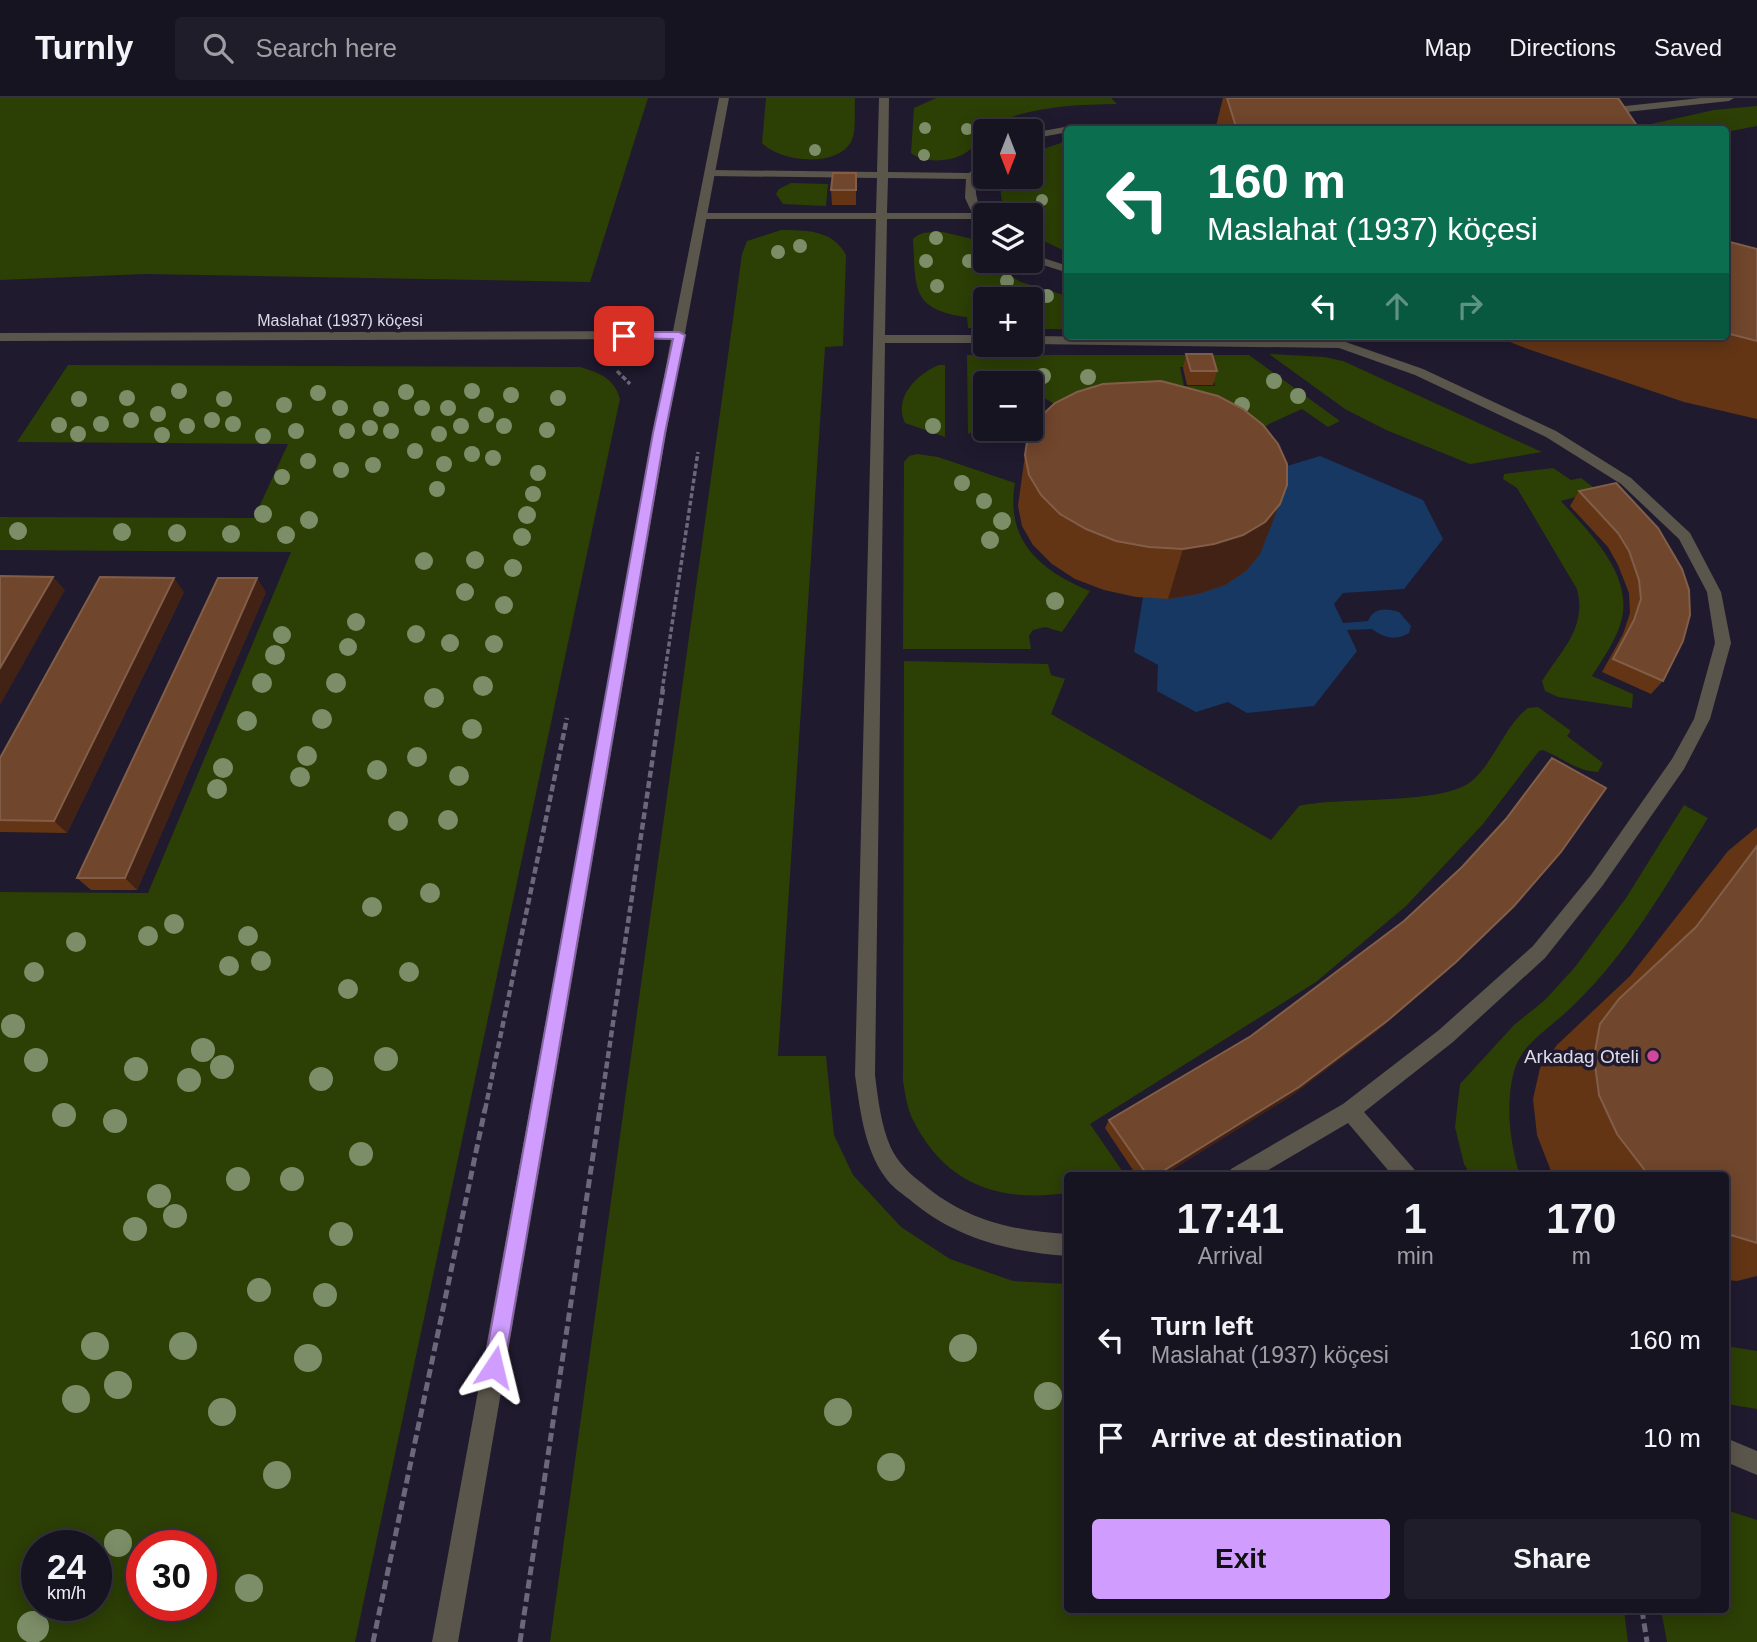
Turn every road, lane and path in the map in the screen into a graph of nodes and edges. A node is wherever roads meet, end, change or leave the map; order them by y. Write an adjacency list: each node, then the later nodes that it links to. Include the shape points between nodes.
1 (724, 98): 9 (street)
2 (884, 98): 18 (street)
3 (1729, 98): 4 (street)
4 (1591, 118)
5 (1093, 126): 6 (street)
6 (1117, 126)
7 (1064, 128): 8 (street)
8 (1043, 133)
9 (711, 173): 10 (street); 12 (street)
10 (972, 176): 11 (street)
11 (973, 205)
12 (702, 216): 13 (street); 16 (street)
13 (973, 216)
14 (1043, 261): 15 (street)
15 (1064, 269)
16 (679, 335): 17 (street, Maslahat (1937) köçesi); 33 (street)
17 (0, 337)
18 (880, 339): 19 (street); 28 (street, via 865,1075 872,1126 891,1170 929,1206 978,1232 1028,1244)
19 (973, 339)
20 (1043, 340): 25 (street, via 1340,344 1419,372 1551,434 1626,481 1685,536 1714,592 1723,643 1702,719 1664,785 1539,952 1446,1036)
21 (611, 367): 22 (path)
22 (632, 387)
23 (698, 452): 34 (path)
24 (567, 714): 32 (path)
25 (1350, 1111): 26 (street); 27 (street)
26 (1245, 1172)
27 (1403, 1172)
28 (1064, 1245)
29 (1729, 1451): 30 (street)
30 (1757, 1463)
31 (1642, 1613): 35 (path)
32 (373, 1642)
33 (445, 1642)
34 (520, 1642)
35 (1647, 1642)

